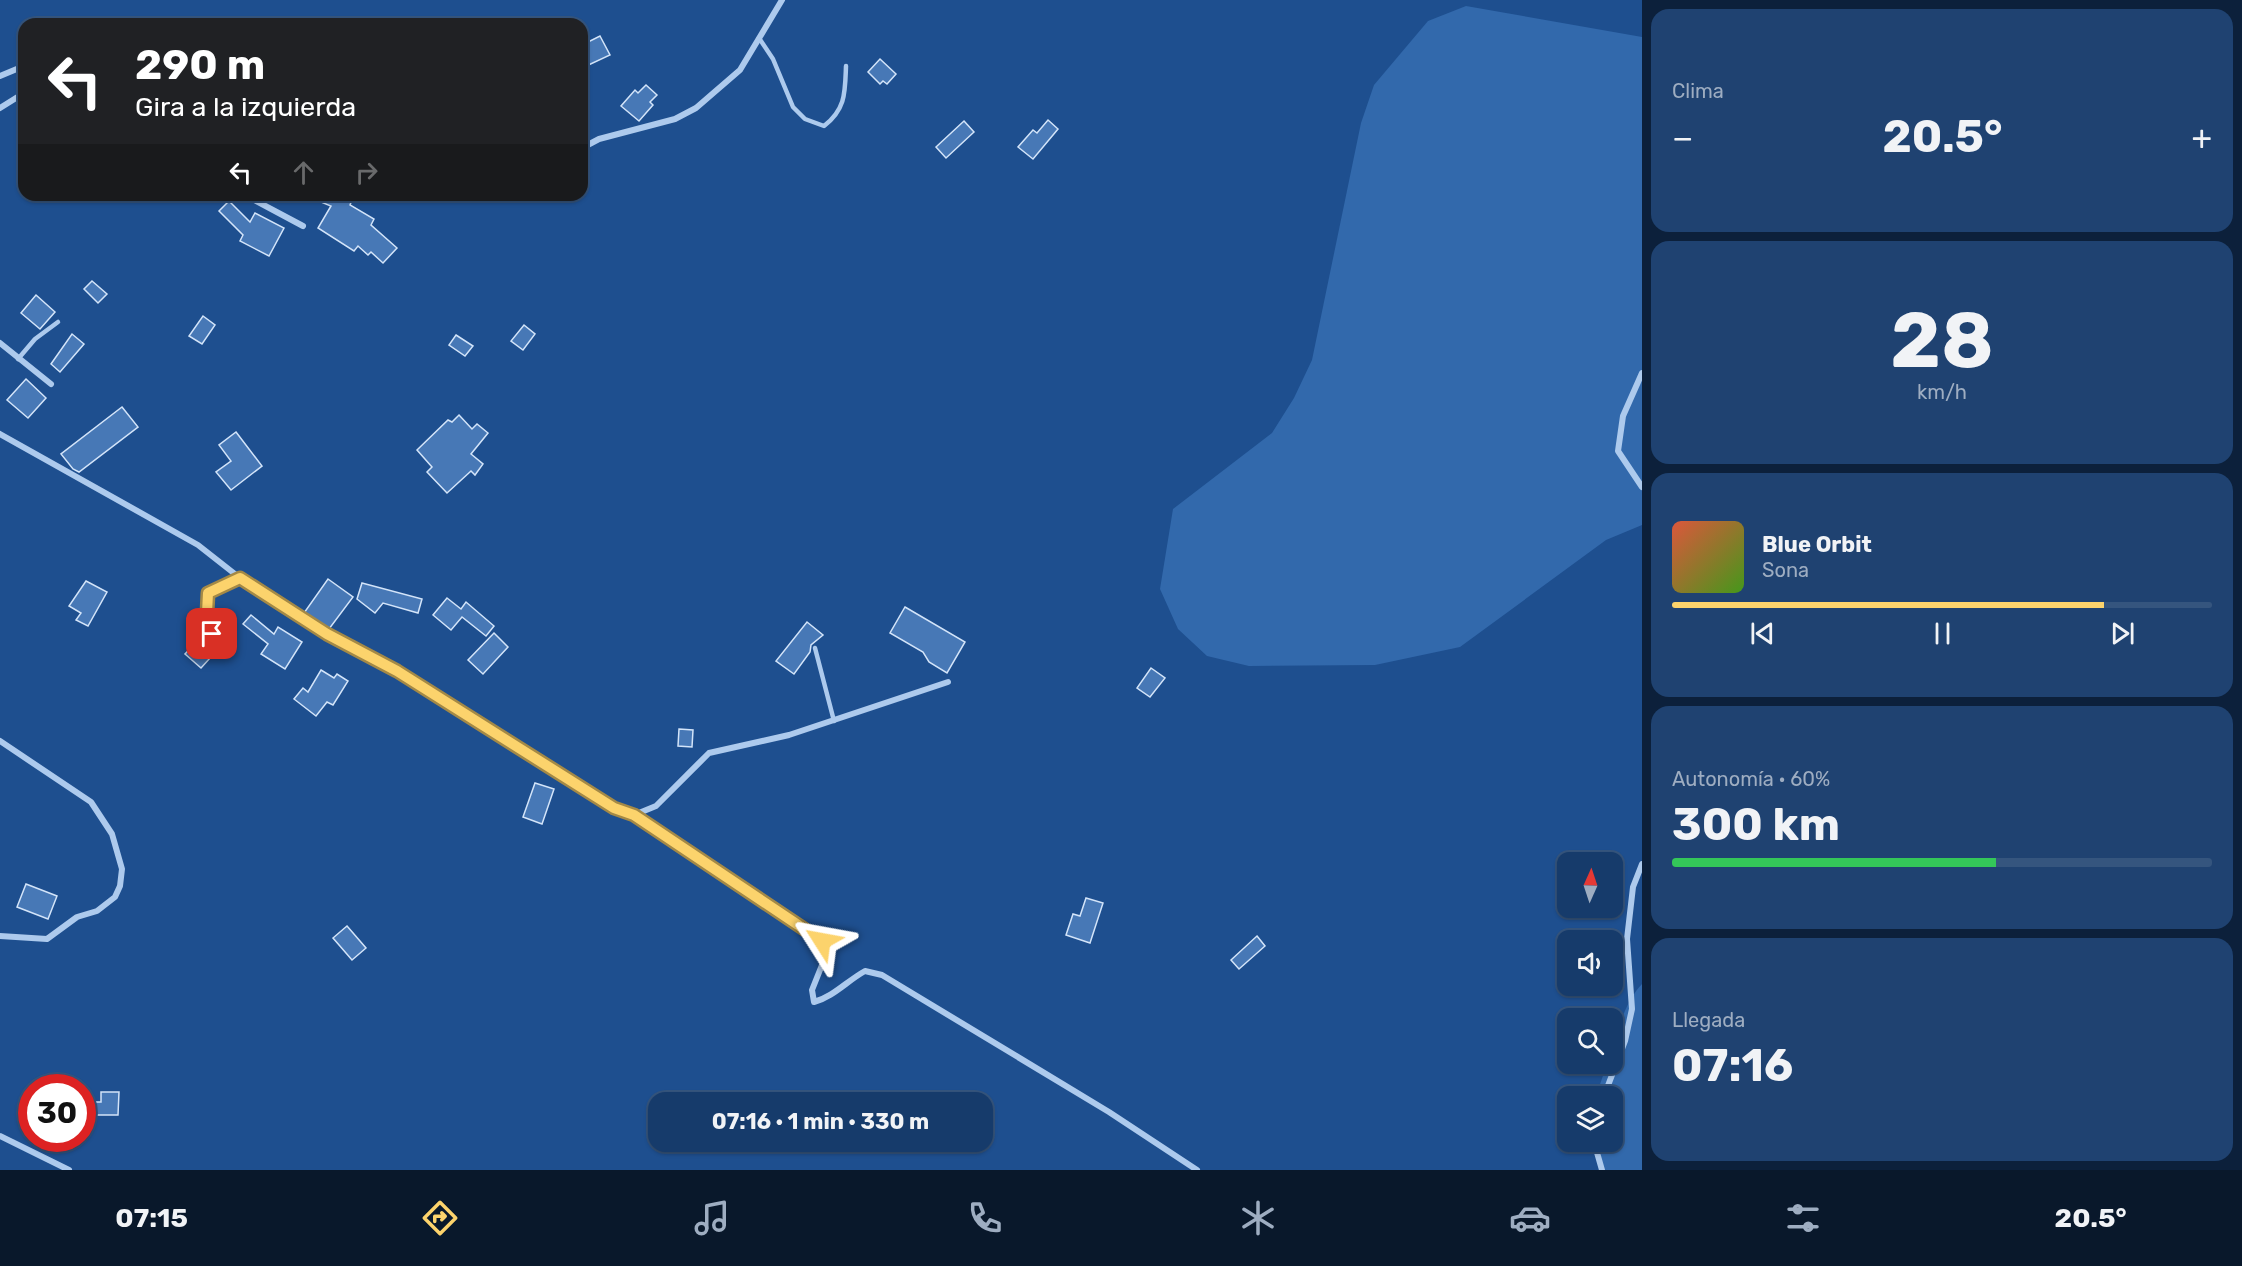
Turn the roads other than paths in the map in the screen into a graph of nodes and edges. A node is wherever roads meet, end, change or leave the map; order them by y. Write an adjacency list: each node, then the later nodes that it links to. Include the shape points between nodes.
1 (782, 0): 2 (street)
2 (759, 38): 3 (lane, via 774,59 794,107 805,118 824,126 837,116 845,95); 8 (street, via 741,70 696,108 675,119)
3 (846, 66)
4 (18, 68): 5 (street)
5 (0, 76)
6 (18, 97): 7 (street)
7 (0, 108)
8 (588, 145)
9 (256, 201): 10 (street)
10 (303, 226)
11 (58, 322): 13 (lane)
12 (0, 343): 13 (street)
13 (18, 359): 15 (street)
14 (1642, 374): 17 (street, via 1623,416 1618,450)
15 (51, 384)
16 (0, 434): 18 (street, via 198,545)
17 (1642, 487)
18 (240, 578): 19 (lane, via 208,593); 24 (street, via 327,634 397,671 614,808)
19 (212, 634)
20 (815, 648): 22 (lane)
21 (948, 682): 22 (street)
22 (834, 721): 24 (street, via 709,753 656,806)
23 (0, 741): 26 (street, via 91,802 112,834 122,869 115,897 47,939)
24 (634, 815): 31 (street, via 822,941 826,955 812,990 814,1002 826,999 865,971 882,975)
25 (1642, 864): 27 (street, via 1634,887 1627,939 1632,1009)
26 (0, 936)
27 (1608, 1086)
28 (0, 1136): 30 (street)
29 (1597, 1152): 32 (street)
30 (69, 1170)
31 (1197, 1170)
32 (1602, 1170)

